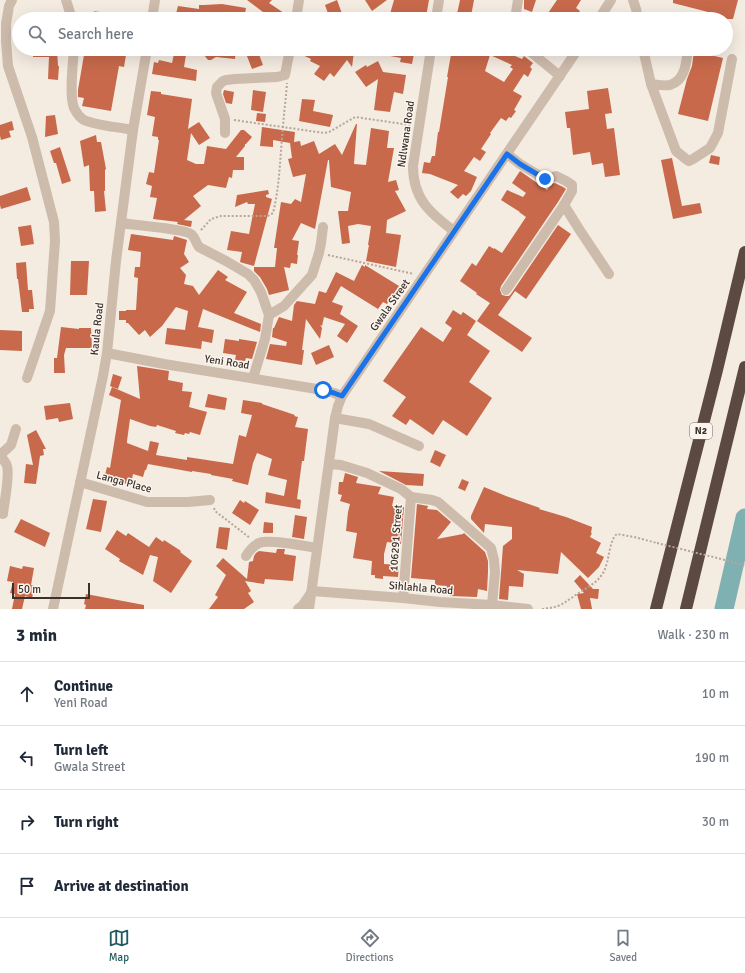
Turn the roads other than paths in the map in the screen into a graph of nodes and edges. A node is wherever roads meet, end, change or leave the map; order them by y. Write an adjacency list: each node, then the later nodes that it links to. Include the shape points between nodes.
1 (12, 0): 40 (street, via 6,24 8,66 32,137 54,222 55,241 50,311)
2 (66, 0): 9 (street)
3 (155, 0): 10 (street)
4 (299, 0): 11 (street)
5 (439, 0): 12 (street)
6 (518, 0): 13 (street)
7 (611, 0): 14 (street)
8 (633, 0): 15 (street)
9 (70, 12)
10 (153, 12)
11 (297, 12)
12 (437, 12)
13 (516, 12)
14 (603, 12)
15 (636, 12)
16 (74, 56): 27 (street, via 72,100 77,113 83,119 98,124)
17 (146, 56): 27 (street, Kaula Road)
18 (288, 56): 28 (street, via 284,74 277,77 235,79 223,82 217,87 216,93 225,119)
19 (430, 56): 33 (street, Ndlwana Road, via 413,176 426,207)
20 (536, 56): 25 (street)
21 (573, 56): 25 (street, Gwala Street)
22 (644, 56): 26 (street)
23 (687, 56): 26 (street, via 684,70 674,83)
24 (732, 59): 26 (street, via 718,133 710,148 689,161 676,151)
25 (560, 76): 29 (street, Gwala Street)
26 (651, 84)
27 (133, 130): 31 (street, Kaula Road)
28 (226, 133)
29 (507, 154): 30 (street, via 545,179 556,176 572,185 572,191); 33 (street, Gwala Street)
30 (564, 205): 35 (street); 36 (street)
31 (121, 224): 37 (street, via 190,232 199,247 248,274 254,280); 38 (street, Kaula Road)
32 (323, 227): 37 (street, via 312,275 284,306)
33 (454, 231): 42 (street, Gwala Street)
34 (745, 252): 62 (highway, N2)
35 (609, 274)
36 (506, 290)
37 (269, 315): 41 (street, via 265,339)
38 (107, 353): 41 (street, Yeni Road); 48 (street, Kaula Road)
39 (745, 367): 63 (highway, N2)
40 (27, 378)
41 (253, 378): 42 (street, Yeni Road, via 323,390)
42 (342, 396): 43 (street, Gwala Street)
43 (335, 418): 45 (street, via 369,424); 47 (street, Gwala Street)
44 (16, 429): 46 (street, via 11,445)
45 (419, 446)
46 (0, 455): 51 (street, via 8,468)
47 (329, 464): 49 (street, 106291 Street, via 367,472 401,489); 52 (street, Gwala Street)
48 (80, 482): 50 (street, Langa Place, via 147,502); 58 (street, Kaula Road)
49 (411, 497): 55 (street, 106291 Street); 56 (street, via 438,502 491,548 495,572)
50 (210, 500)
51 (3, 514)
52 (317, 548): 53 (street, via 266,541 257,544); 54 (street, Gwala Street)
53 (246, 556)
54 (312, 591): 55 (street, Sihlahla Road); 59 (street); 60 (street, Gwala Street)
55 (403, 598): 57 (street, Sihlahla Road)
56 (492, 605): 57 (street, Sihlahla Road); 61 (street, Sihlahla Road)
57 (439, 606)
58 (53, 609)
59 (298, 609)
60 (309, 609)
61 (528, 609)
62 (656, 609)
63 (686, 609)

